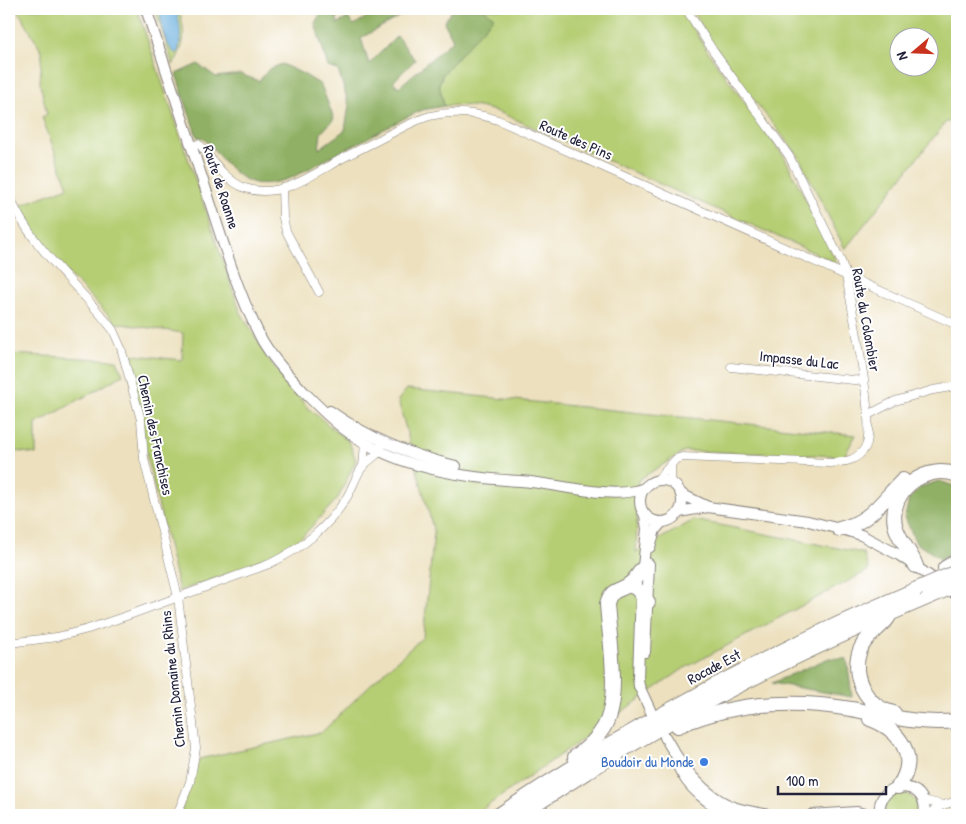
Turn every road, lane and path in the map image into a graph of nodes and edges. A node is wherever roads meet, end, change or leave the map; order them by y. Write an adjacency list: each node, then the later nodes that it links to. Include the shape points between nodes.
1 (146, 9): 3 (main road, Route de Roanne)
2 (686, 9): 6 (street, Route du Colombier, via 789,156)
3 (192, 146): 4 (street, Route des Pins, via 201,146 227,176 244,188 264,191); 13 (main road, Route de Roanne, via 240,292 264,342 282,367 332,420)
4 (282, 188): 6 (street, Route des Pins, via 425,118 454,112 477,114 498,120); 7 (street, via 283,218 288,237)
5 (9, 195): 33 (street, Chemin des Franchises, via 32,238 117,335 141,420 144,459)
6 (846, 275): 8 (street, Route des Pins); 10 (street, Route du Colombier)
7 (319, 292)
8 (957, 324)
9 (731, 367): 10 (street, Impasse du Lac)
10 (864, 381): 12 (street, Route du Colombier)
11 (957, 386): 12 (street, via 896,401)
12 (868, 415): 14 (street, Route du Colombier, via 866,445 860,455 850,461 689,457 678,458)
13 (375, 444): 15 (street); 15 (street); 21 (main road, Route de Roanne, via 412,463 442,470)
14 (671, 465): 18 (street); 19 (street)
15 (363, 467): 33 (street, via 335,514 303,545 269,564)
16 (957, 469): 27 (highway, via 939,465 917,470 866,518)
17 (957, 475): 28 (highway, via 942,472 920,476 904,489 899,498 895,523)
18 (656, 481): 19 (main road); 20 (main road)
19 (673, 484): 22 (main road)
20 (645, 488): 21 (main road); 24 (main road, via 640,497)
21 (617, 494): 24 (main road)
22 (681, 494): 23 (main road); 25 (main road)
23 (708, 507): 25 (main road); 27 (main road, via 808,521)
24 (643, 510): 26 (main road, via 650,519); 29 (main road, via 647,529)
25 (679, 512): 26 (main road)
26 (662, 522): 34 (main road, via 651,539)
27 (839, 529): 28 (main road, via 861,535)
28 (916, 566): 32 (main road)
29 (642, 569): 31 (highway); 34 (main road)
30 (954, 572): 35 (highway, Rocade Est, bridge, via 929,597); 45 (highway, Rocade Est, bridge, via 914,587 730,676 640,726)
31 (628, 585): 34 (highway); 45 (highway, via 616,590 607,604 612,694 611,709 604,727 581,753 532,786)
32 (957, 595)
33 (178, 597): 36 (street, via 88,629 57,637); 51 (street, Chemin Domaine du Rhins, via 196,748 190,782)
34 (644, 597): 38 (main road, via 644,695)
35 (892, 612): 39 (highway, via 862,648 857,665 862,688 875,704 890,712); 41 (highway, Rocade Est, via 744,682)
36 (9, 642)
37 (854, 710): 40 (highway, via 898,720); 41 (highway, via 788,702 748,705); 44 (highway, via 889,729 905,748 909,762)
38 (651, 712)
39 (957, 716)
40 (957, 721)
41 (649, 734): 53 (highway, Rocade Est)
42 (665, 737): 43 (main road)
43 (673, 752): 54 (main road, via 691,787 708,802); 55 (main road, via 697,781 717,798 731,806)
44 (898, 787): 46 (main road, via 912,789); 47 (main road)
45 (525, 798): 52 (highway, Rocade Est)
46 (923, 800): 49 (street); 59 (main road)
47 (881, 801): 50 (main road); 58 (main road)
48 (957, 801): 49 (street)
49 (943, 805): 59 (street)
50 (857, 812): 56 (main road); 57 (main road)
51 (177, 815)
52 (499, 815)
53 (520, 815)
54 (734, 815)
55 (769, 815)
56 (812, 815)
57 (870, 815)
58 (880, 815)
59 (925, 815)

